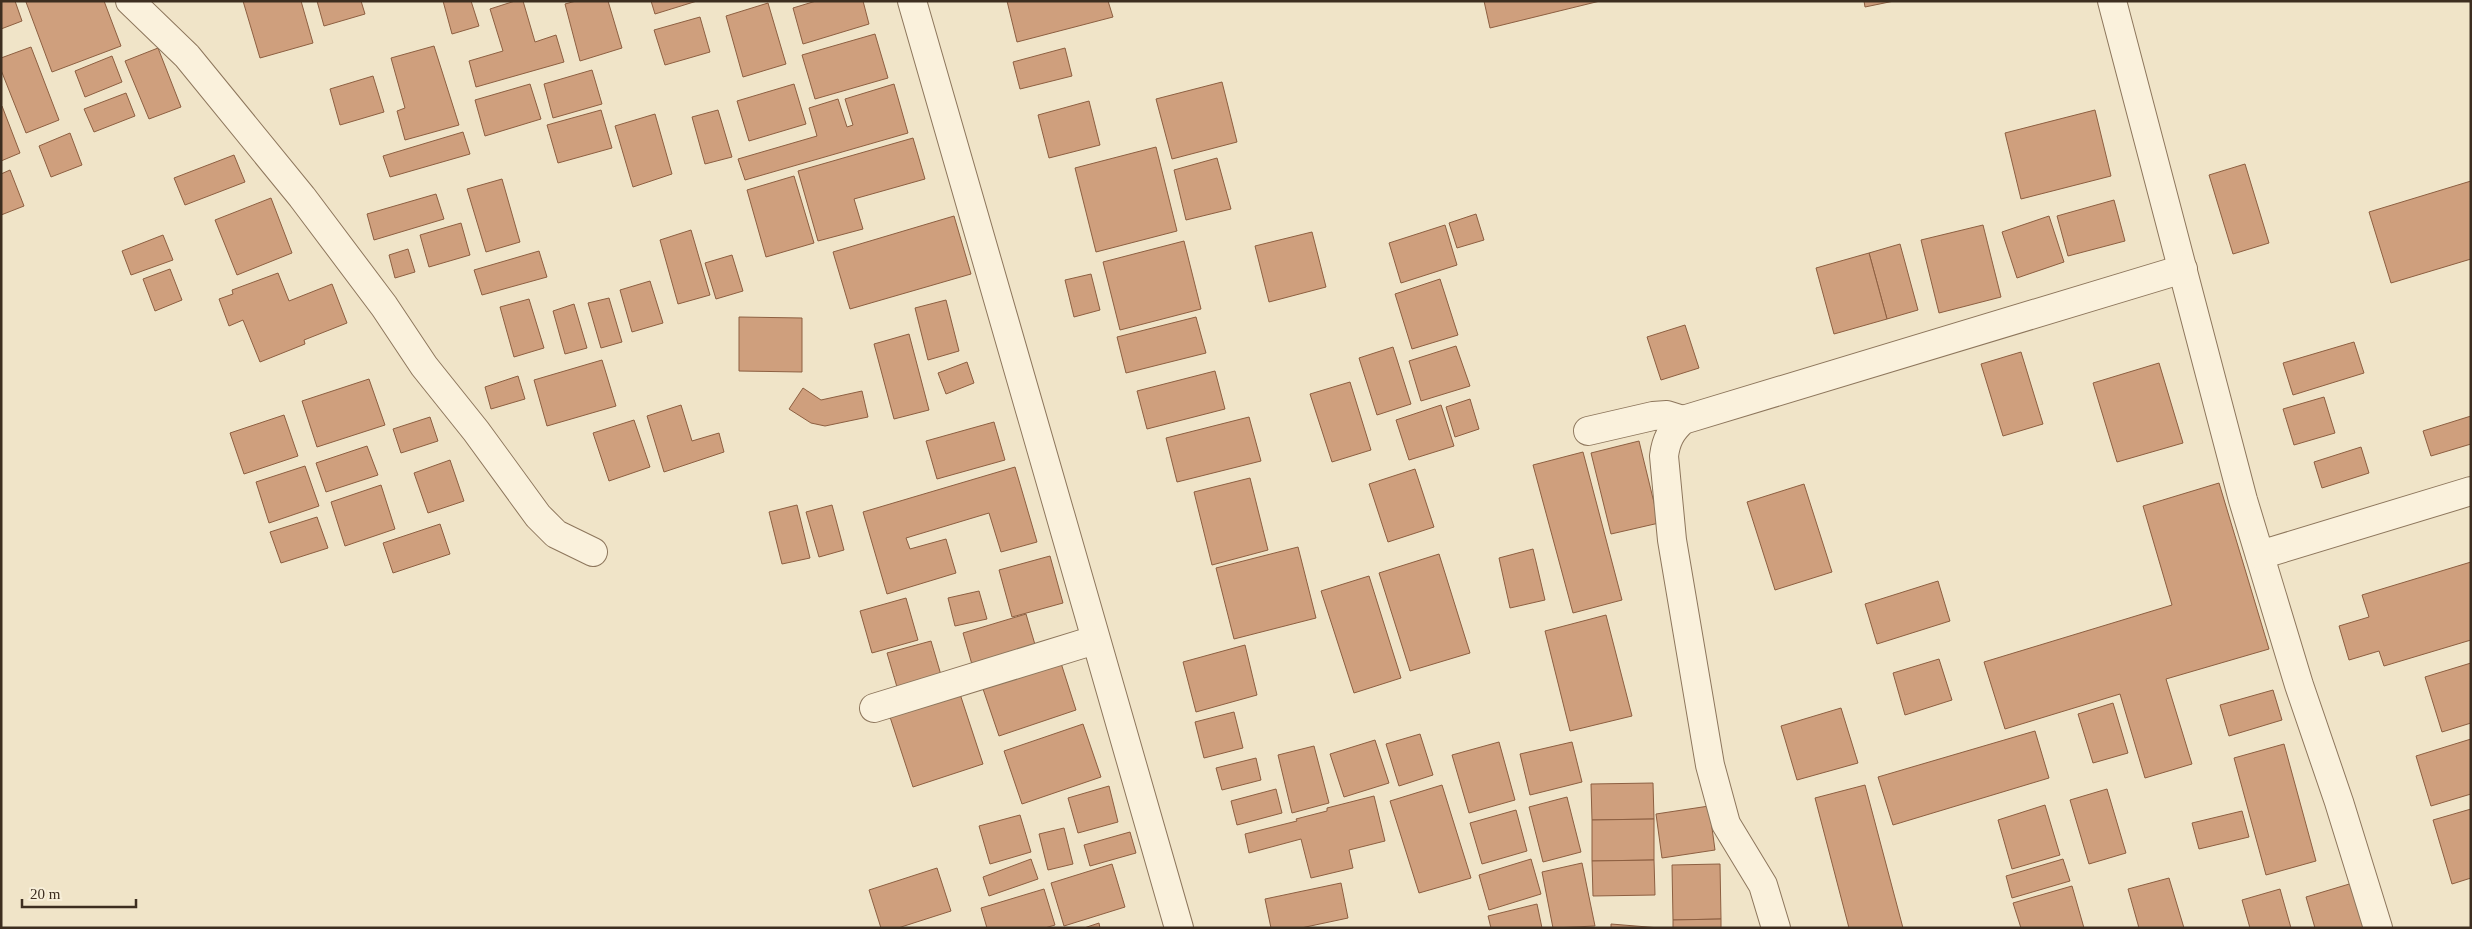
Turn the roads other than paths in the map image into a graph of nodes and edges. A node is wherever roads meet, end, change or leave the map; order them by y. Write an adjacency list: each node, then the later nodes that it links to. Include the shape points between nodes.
1 (130, 1): 8 (street, via 187,56 302,197 538,516 556,534)
2 (912, 1): 10 (street, via 1002,305)
3 (2112, 1): 4 (street)
4 (2183, 269): 5 (street); 9 (street)
5 (1682, 420): 6 (street, via 1666,415); 13 (street, via 1666,442 1664,456 1672,540 1710,764 1726,824 1763,885)
6 (1588, 431)
7 (2471, 492): 9 (street)
8 (593, 552)
9 (2260, 555): 14 (street)
10 (1095, 640): 11 (street); 12 (street)
11 (874, 708)
12 (1179, 928)
13 (1776, 928)
14 (2378, 928)

